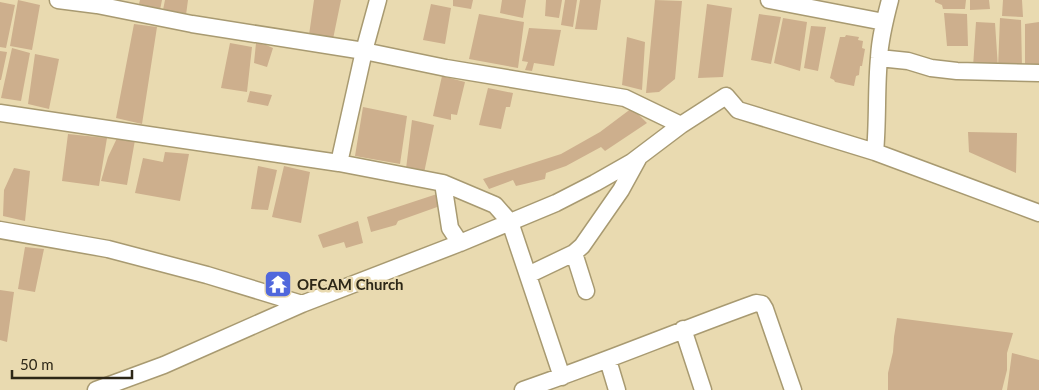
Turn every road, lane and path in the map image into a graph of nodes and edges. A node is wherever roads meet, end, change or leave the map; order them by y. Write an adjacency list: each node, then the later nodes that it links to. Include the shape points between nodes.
1 (58, 0): 6 (street)
2 (378, 0): 6 (street)
3 (769, 0): 5 (street)
4 (890, 0): 5 (street)
5 (884, 22): 7 (street)
6 (364, 51): 10 (street, via 626,98); 13 (street)
7 (879, 58): 8 (street, via 957,71); 11 (street)
8 (1039, 73)
9 (0, 112): 13 (street)
10 (681, 125): 11 (street, via 726,96 738,110); 12 (street)
11 (875, 152): 15 (street)
12 (638, 157): 16 (street, via 556,203); 19 (street, via 621,190)
13 (339, 163): 14 (street)
14 (443, 183): 16 (street, via 495,205); 18 (street, via 450,228)
15 (1039, 213)
16 (510, 222): 18 (street); 20 (street)
17 (0, 230): 22 (street, via 108,249 207,274)
18 (460, 244): 22 (street)
19 (574, 253): 20 (street); 21 (street)
20 (528, 275): 25 (street)
21 (586, 291)
22 (302, 304): 27 (street, via 164,365)
23 (683, 329): 24 (street); 30 (street); 31 (street, via 756,302 762,304)
24 (608, 360): 25 (street); 29 (street)
25 (562, 377): 26 (street)
26 (547, 386): 28 (street)
27 (96, 390)
28 (523, 390)
29 (617, 390)
30 (702, 390)
31 (792, 390)

